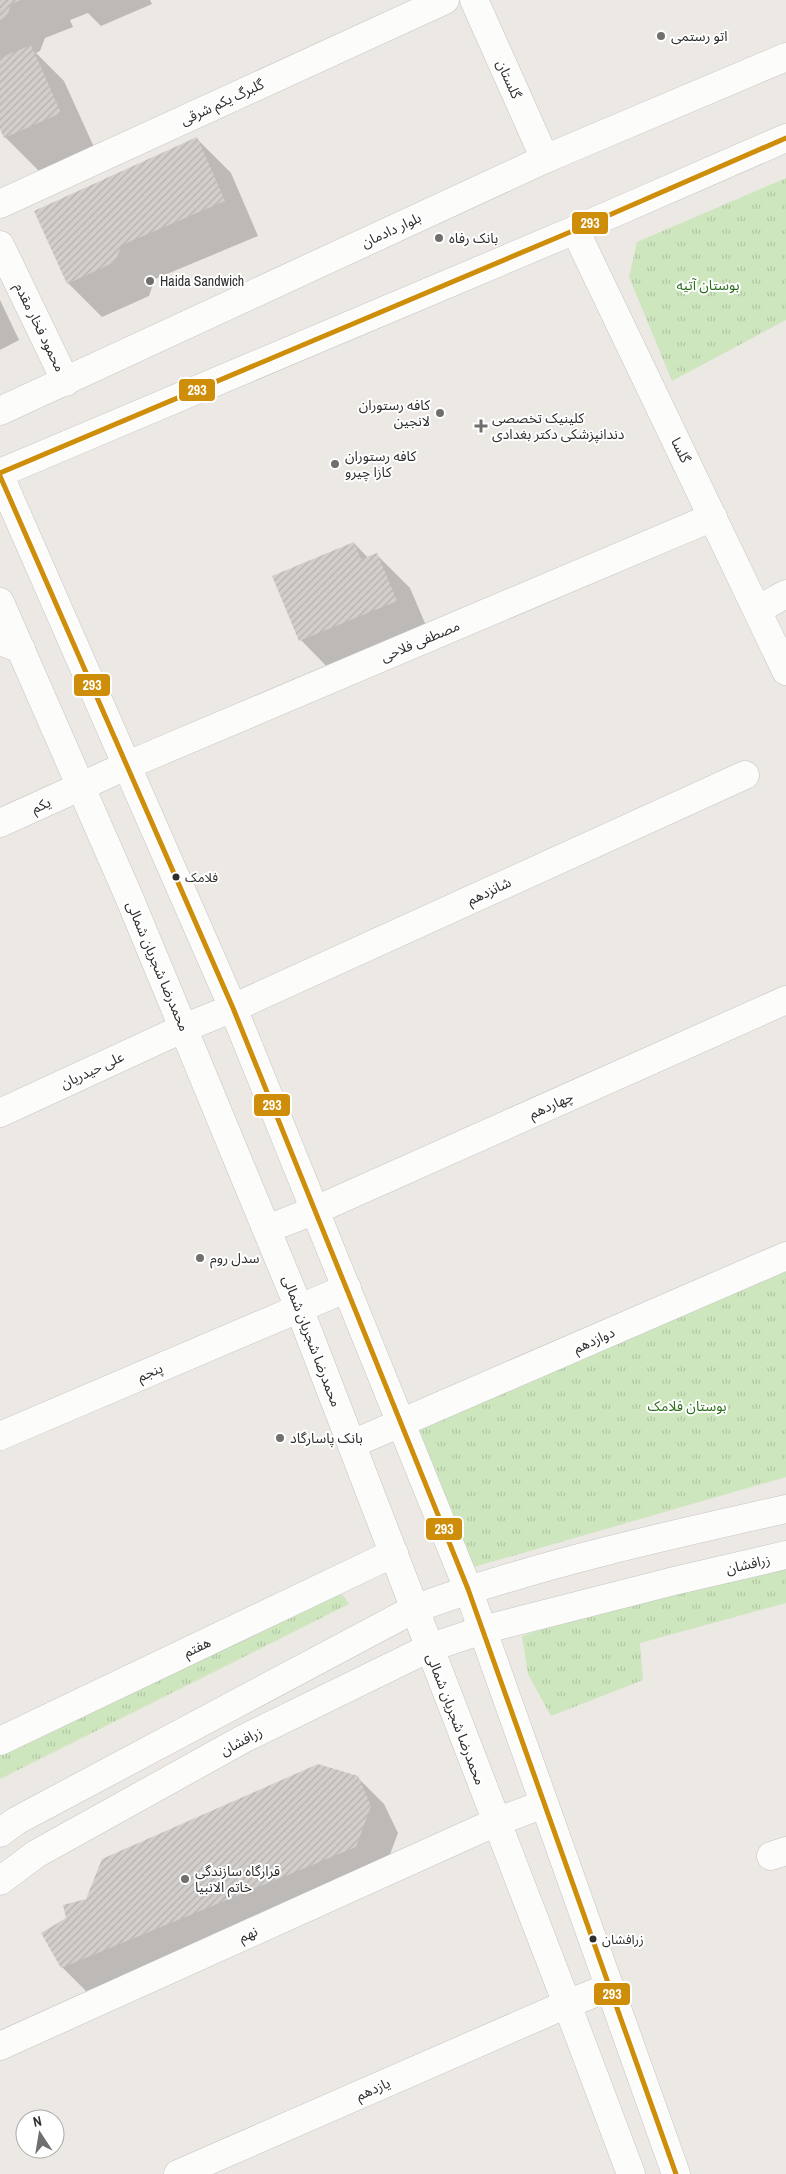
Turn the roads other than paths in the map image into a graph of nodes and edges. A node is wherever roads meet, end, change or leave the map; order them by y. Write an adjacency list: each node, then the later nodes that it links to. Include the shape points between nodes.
1 (445, 0): 6 (street, گلبرگ یکم شرقی)
2 (474, 0): 5 (street, گلستان)
3 (786, 57): 5 (street, بلوار دادمان)
4 (786, 138): 7 (street)
5 (545, 159): 9 (street, بلوار دادمان)
6 (0, 204)
7 (575, 230): 11 (street); 12 (street, گلسا)
8 (0, 245): 9 (street, محمود فخار مقدم)
9 (66, 382): 10 (street, بلوار دادمان)
10 (0, 411)
11 (0, 475): 18 (street)
12 (713, 517): 15 (street, گلسا); 18 (street, مصطفی فلاحی)
13 (786, 594): 15 (street)
14 (0, 602): 16 (street, محمدرضا شجریان شمالی)
15 (757, 610): 17 (street, گلسا)
16 (10, 645): 20 (street, محمدرضا شجریان شمالی)
17 (786, 671)
18 (128, 765): 20 (street, مصطفی فلاحی); 23 (street)
19 (745, 775): 23 (street, شانزدهم)
20 (82, 787): 21 (street, یکم); 24 (street, محمدرضا شجریان شمالی)
21 (0, 823)
22 (786, 1000): 26 (street, چهاردهم)
23 (233, 1008): 24 (street, شانزدهم); 26 (street)
24 (184, 1028): 25 (street, علی حیدریان); 27 (street, محمدرضا شجریان شمالی)
25 (0, 1113)
26 (316, 1210): 27 (street, چهاردهم); 29 (street)
27 (268, 1229): 30 (street, محمدرضا شجریان شمالی)
28 (786, 1256): 31 (street, دوازدهم)
29 (347, 1288): 30 (street, پنجم); 31 (street)
30 (299, 1308): 32 (street, پنجم); 33 (street, محمدرضا شجریان شمالی)
31 (401, 1424): 33 (street, دوازدهم); 37 (street)
32 (0, 1436)
33 (352, 1444): 35 (street, محمدرضا شجریان شمالی)
34 (786, 1508): 37 (street, via 661,1537)
35 (394, 1553): 38 (street, محمدرضا شجریان شمالی); 41 (street, هفتم)
36 (786, 1555): 39 (street, زرافشان)
37 (468, 1590): 38 (street); 39 (street)
38 (414, 1609): 40 (street, محمدرضا شجریان شمالی); 44 (street, via 16,1821)
39 (482, 1630): 40 (street, زرافشان); 42 (street)
40 (429, 1648): 43 (street, محمدرضا شجریان شمالی); 45 (street, زرافشان, via 243,1739 36,1854)
41 (0, 1741)
42 (544, 1804): 43 (street, نهم); 46 (street)
43 (496, 1822): 47 (street, محمدرضا شجریان شمالی); 48 (street, نهم)
44 (0, 1833)
45 (0, 1881)
46 (610, 1987): 47 (street, یازدهم); 51 (street)
47 (567, 2004): 49 (street, یازدهم); 50 (street, محمدرضا شجریان شمالی)
48 (0, 2046)
49 (178, 2174)
50 (631, 2174)
51 (676, 2174)

